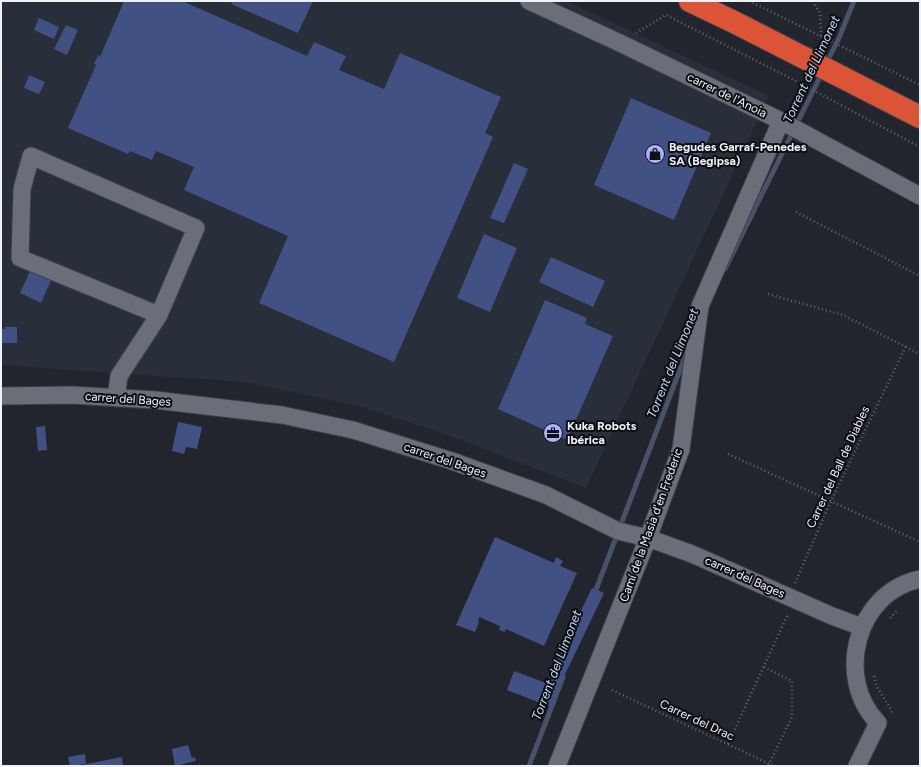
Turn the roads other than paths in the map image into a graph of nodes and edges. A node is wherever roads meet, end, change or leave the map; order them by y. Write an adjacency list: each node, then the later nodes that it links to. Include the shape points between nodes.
1 (529, 1): 4 (street, carrer de l'Anoia)
2 (690, 1): 3 (highway)
3 (920, 117)
4 (781, 121): 5 (street, carrer de l'Anoia); 9 (street, Camí de la Masia d'en Frederic, via 700,306 681,448)
5 (920, 196)
6 (159, 315): 6 (street, via 196,228 31,156 22,189 20,258); 8 (street, via 119,376)
7 (1, 396): 8 (street, carrer del Bages, via 72,395)
8 (116, 398): 9 (street, carrer del Bages, via 282,415 354,430 546,495 618,531)
9 (648, 538): 11 (street, carrer del Bages, via 692,554); 12 (street, Camí de la Masia d'en Frederic)
10 (920, 579): 11 (street, via 895,589 870,613)
11 (862, 627): 13 (street, via 856,643 854,660 859,693 866,708 884,720)
12 (557, 766)
13 (857, 766)

